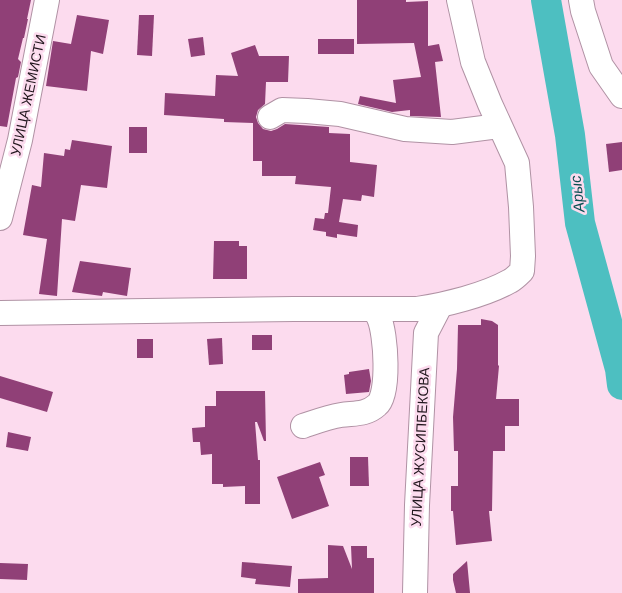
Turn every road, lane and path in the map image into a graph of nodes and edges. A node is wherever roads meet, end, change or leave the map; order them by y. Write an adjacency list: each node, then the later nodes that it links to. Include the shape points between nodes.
1 (47, 0): 7 (street, УЛИЦА ЖЕМИСТИ, via 20,140)
2 (459, 0): 6 (street, via 473,62)
3 (581, 0): 4 (street, via 601,66)
4 (622, 96)
5 (270, 117): 6 (street, via 282,110 307,111 340,114 405,129 452,132)
6 (499, 126): 8 (street, via 517,163 522,271 511,281)
7 (0, 218)
8 (440, 306): 10 (street); 12 (street, УЛИЦА ЖУСИПБЕКОВА)
9 (372, 309): 10 (street); 11 (street); 13 (street, via 379,317 384,332 384,392 379,405 362,414 340,415)
10 (412, 309): 12 (street)
11 (0, 313)
12 (426, 332): 14 (street, УЛИЦА ЖУСИПБЕКОВА)
13 (303, 426)
14 (415, 593)

